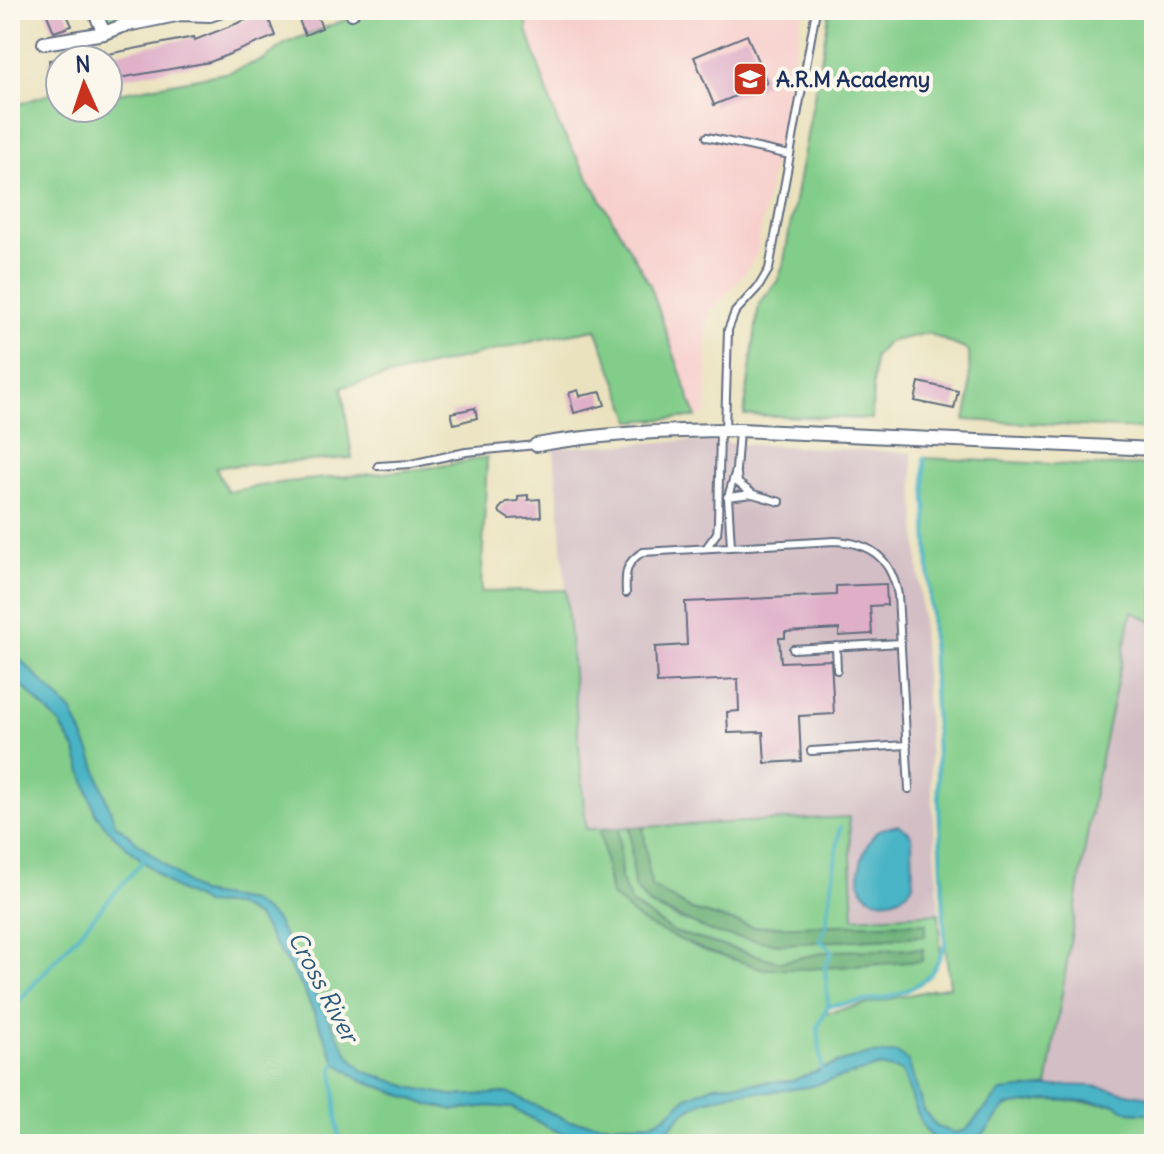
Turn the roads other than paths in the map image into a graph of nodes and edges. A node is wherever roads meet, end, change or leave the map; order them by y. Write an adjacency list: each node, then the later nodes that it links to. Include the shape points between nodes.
1 (94, 10): 5 (street)
2 (225, 10): 4 (street, via 210,15)
3 (816, 10): 8 (lane)
4 (189, 12): 5 (street)
5 (104, 33): 6 (street)
6 (44, 43)
7 (707, 137): 8 (lane)
8 (790, 155): 9 (lane, via 769,269 735,312 728,330)
9 (728, 430): 10 (street); 11 (street); 13 (lane); 16 (lane)
10 (536, 445): 12 (lane)
11 (1154, 449)
12 (378, 466)
13 (736, 470): 14 (lane, via 738,483); 15 (lane)
14 (753, 494): 15 (lane); 17 (lane)
15 (728, 497): 16 (lane); 18 (lane)
16 (719, 498): 19 (lane, via 717,533)
17 (780, 502)
18 (731, 546): 19 (lane); 21 (lane, via 835,541 872,551 890,567 895,580)
19 (706, 548): 20 (lane, via 643,552 627,565)
20 (626, 593)
21 (901, 643): 22 (lane); 25 (lane)
22 (836, 646): 23 (lane); 24 (lane)
23 (793, 649)
24 (837, 670)
25 (907, 745): 26 (lane); 27 (lane)
26 (811, 751)
27 (909, 789)

